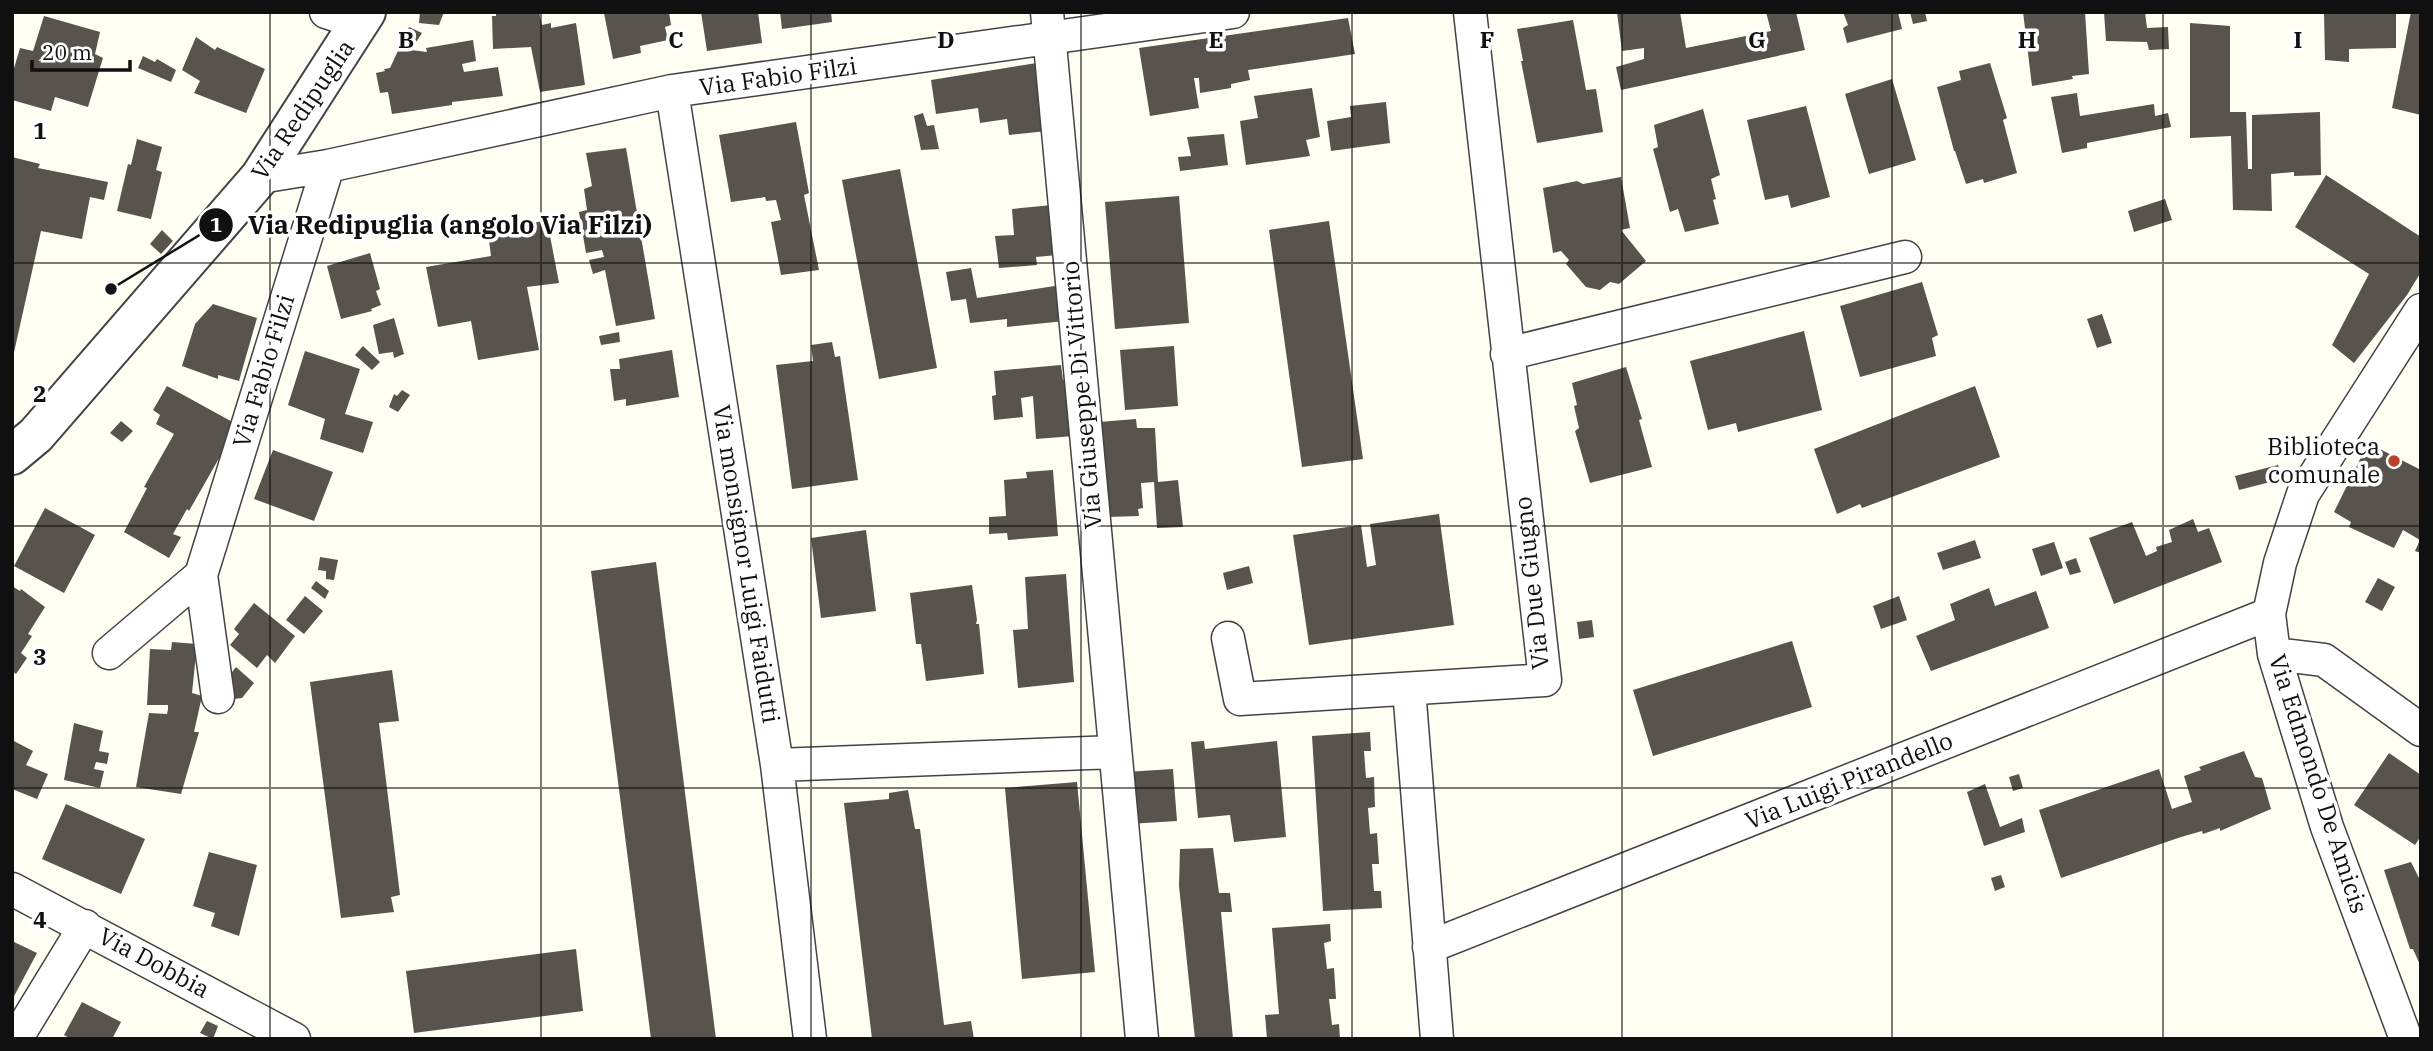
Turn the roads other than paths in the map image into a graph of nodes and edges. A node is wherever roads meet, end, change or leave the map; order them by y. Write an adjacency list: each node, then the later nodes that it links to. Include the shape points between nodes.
1 (1233, 12): 4 (street, Via Fabio Filzi)
2 (1470, 12): 10 (street, Via Due Giugno)
3 (351, 16): 7 (street, Via Redipuglia)
4 (1048, 26): 5 (street, Via Fabio Filzi); 20 (street, Via Giuseppe Di Vittorio)
5 (672, 92): 6 (street, Via Fabio Filzi); 21 (street, Via monsignor Luigi Faidutti)
6 (328, 166): 7 (street, Via Fabio Filzi); 12 (street, Via Fabio Filzi)
7 (260, 177): 11 (street, Via Redipuglia, via 36,435)
8 (1905, 257): 10 (street)
9 (2420, 314): 13 (street, Via Edmondo De Amicis, via 2303,494)
10 (1507, 354): 17 (street, Via Due Giugno, via 1545,680)
11 (12, 454)
12 (201, 575): 15 (street); 18 (street, Via Fabio Filzi)
13 (2269, 614): 16 (street, Via Edmondo De Amicis); 24 (street, Via Luigi Pirandello)
14 (1228, 638): 17 (street, Via Due Giugno, via 1240,699)
15 (108, 653)
16 (2274, 654): 19 (street, via 2324,660); 30 (street, Via Edmondo De Amicis, via 2327,827)
17 (1409, 689): 24 (street)
18 (218, 696)
19 (2421, 730)
20 (1115, 752): 21 (street); 28 (street, Via Giuseppe Di Vittorio)
21 (777, 765): 27 (street, Via monsignor Luigi Faidutti)
22 (12, 889): 23 (street, Via Dobbia)
23 (85, 926): 25 (street); 26 (street, Via Dobbia)
24 (1429, 947): 29 (street)
25 (16, 1039)
26 (293, 1039)
27 (810, 1039)
28 (1142, 1039)
29 (1437, 1039)
30 (2406, 1039)

